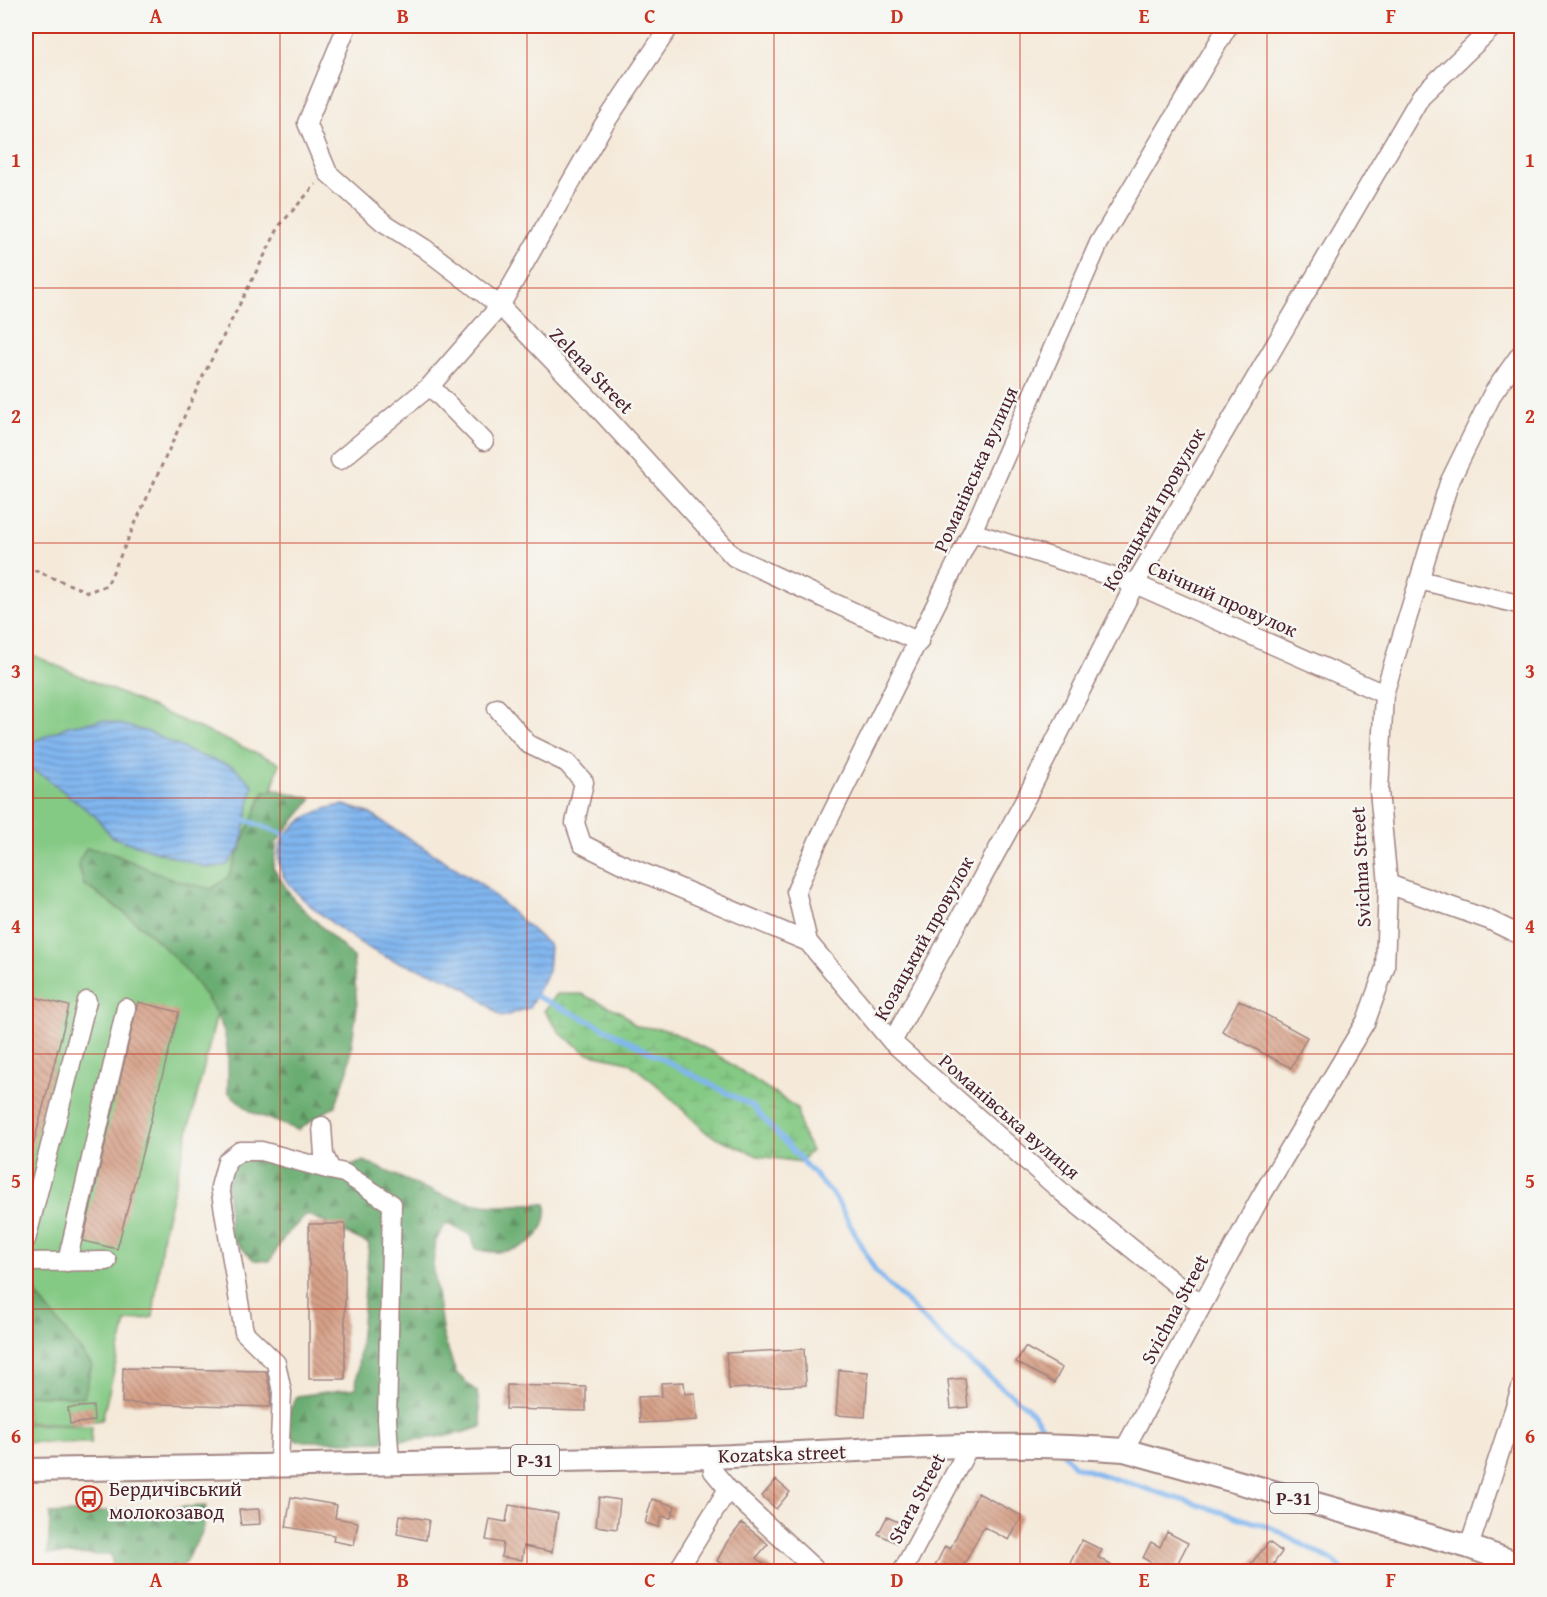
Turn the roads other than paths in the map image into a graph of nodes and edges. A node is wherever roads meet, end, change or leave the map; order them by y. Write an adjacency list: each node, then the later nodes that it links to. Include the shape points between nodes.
1 (347, 26): 5 (street, Zelena Street, via 307,123 328,172 383,222)
2 (670, 26): 5 (street, via 603,126)
3 (1228, 26): 10 (street, Романівська вулиця, via 1099,243)
4 (1494, 26): 12 (street, Козацький провулок, via 1421,96)
5 (500, 306): 7 (street); 14 (street, Zelena Street, via 734,557)
6 (1521, 352): 11 (street, Svichna Street, via 1493,393 1449,483)
7 (430, 386): 8 (street); 9 (street)
8 (484, 441)
9 (340, 460)
10 (972, 532): 12 (street, Свічний провулок); 14 (street, Романівська вулиця)
11 (1419, 580): 13 (street); 15 (street, Svichna Street)
12 (1135, 584): 15 (street, Свічний провулок); 22 (street, Козацький провулок, via 1026,798)
13 (1521, 605)
14 (919, 642): 19 (street, Романівська вулиця, via 796,891)
15 (1384, 694): 17 (street, Svichna Street, via 1379,791)
16 (497, 708): 19 (street, Романівська вулиця, via 528,744 567,763 584,782 575,823 582,844 620,864)
17 (1388, 884): 18 (street, via 1489,920); 29 (street, Svichna Street, via 1385,968 1366,1021 1260,1198)
18 (1521, 936)
19 (808, 942): 22 (street, Романівська вулиця)
20 (87, 1001): 25 (street)
21 (126, 1008): 28 (street)
22 (892, 1042): 29 (street, Романівська вулиця, via 1063,1193)
23 (322, 1126): 24 (street, via 324,1155)
24 (331, 1170): 34 (street, via 344,1173 392,1204 387,1420); 35 (street, via 261,1151 240,1151 227,1161 220,1187 244,1332 276,1363 282,1392)
25 (26, 1240)
26 (108, 1261): 28 (street)
27 (26, 1262): 28 (street)
28 (67, 1262)
29 (1202, 1305): 32 (street, Svichna Street)
30 (1521, 1386): 38 (street)
31 (970, 1445): 32 (main road, Kozatska street / Р-31); 33 (main road, Kozatska street / Р-31); 42 (street, Stara Street)
32 (1124, 1450): 38 (main road, Kozatska street / Р-31)
33 (711, 1457): 34 (main road, Kozatska street / Р-31); 37 (street, via 713,1471)
34 (390, 1463): 35 (main road, Kozatska street / Р-31)
35 (279, 1465): 36 (main road, Kozatska street / Р-31)
36 (26, 1470)
37 (728, 1489): 40 (street); 41 (street)
38 (1469, 1547): 39 (main road, Kozatska street / Р-31)
39 (1521, 1565)
40 (676, 1572)
41 (818, 1572)
42 (902, 1572)

